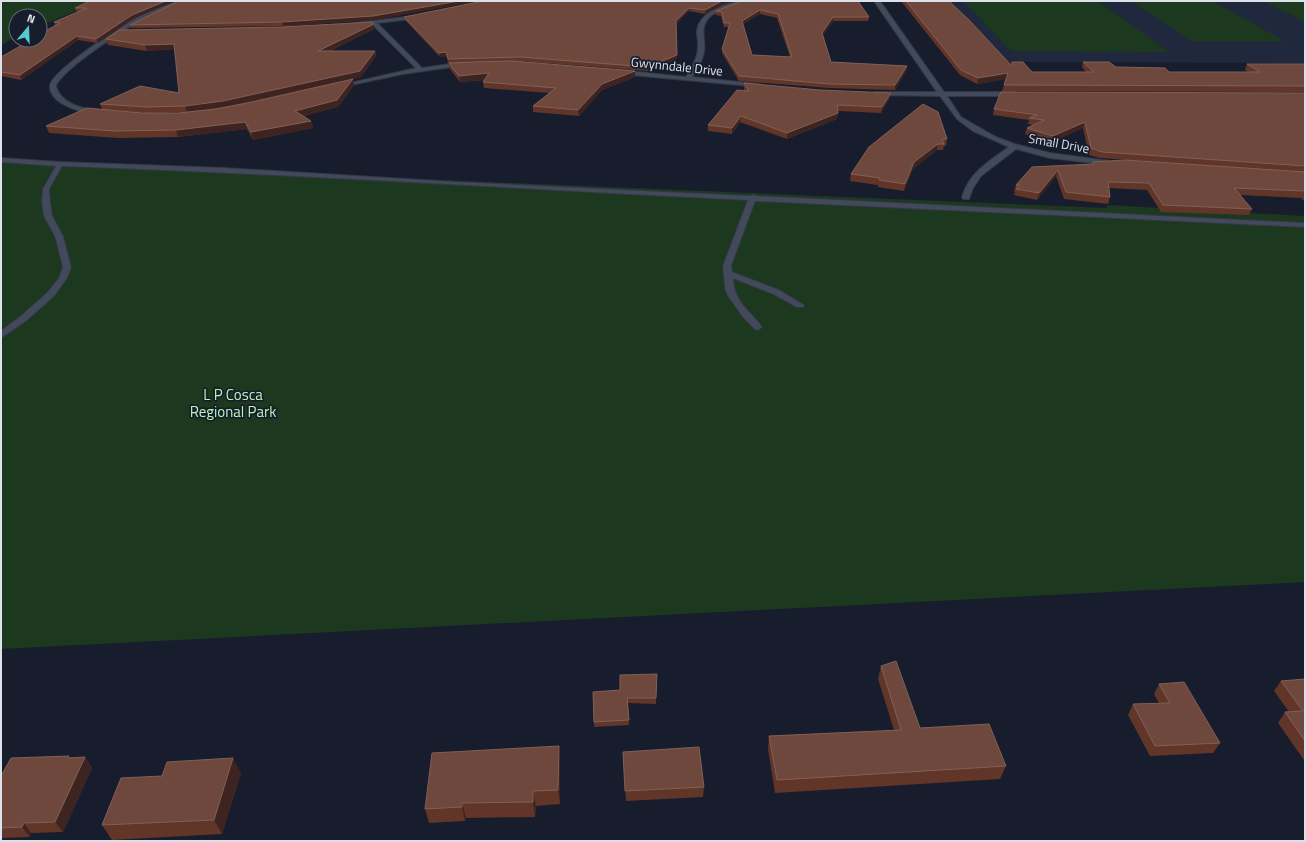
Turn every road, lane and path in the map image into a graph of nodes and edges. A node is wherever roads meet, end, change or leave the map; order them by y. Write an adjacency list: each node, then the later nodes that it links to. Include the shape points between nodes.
1 (183, 1): 16 (street, via 136,21 55,79 54,91 64,102)
2 (744, 1): 10 (street, via 721,9 702,23 699,29 699,63)
3 (877, 1): 14 (street, Small Drive)
4 (426, 15): 5 (street)
5 (374, 22): 6 (street); 8 (street)
6 (353, 24)
7 (473, 63): 8 (street)
8 (420, 69): 12 (street)
9 (612, 71): 10 (street, Gwynndale Drive)
10 (688, 78): 11 (street, Gwynndale Drive)
11 (768, 87)
12 (331, 89)
13 (866, 94): 14 (street)
14 (944, 94): 15 (street); 17 (street, Small Drive, via 959,118 992,138)
15 (1022, 94)
16 (109, 114)
17 (1014, 147): 20 (street, Small Drive, via 1054,157); 21 (street, via 978,174 968,186)
18 (1, 160): 19 (lane)
19 (60, 164): 22 (lane, via 216,169 388,181); 27 (lane, via 46,189 46,202 48,216 59,236 67,267 63,278 51,294)
20 (1116, 164)
21 (966, 197)
22 (753, 198): 23 (lane); 24 (lane, via 728,261)
23 (1305, 225)
24 (730, 274): 25 (lane, via 776,292); 26 (lane, via 730,291 743,312)
25 (800, 305)
26 (758, 327)
27 (1, 336)

